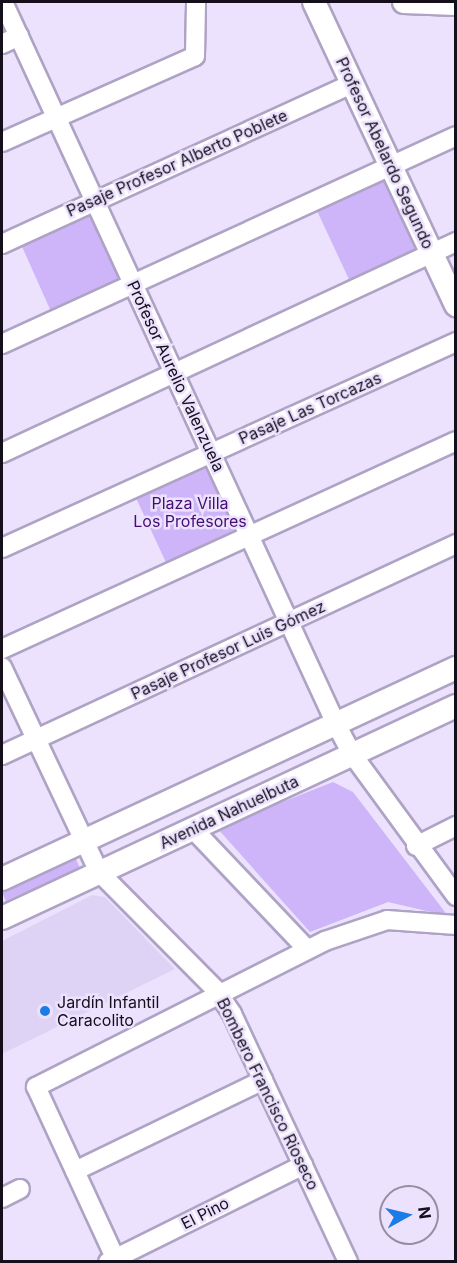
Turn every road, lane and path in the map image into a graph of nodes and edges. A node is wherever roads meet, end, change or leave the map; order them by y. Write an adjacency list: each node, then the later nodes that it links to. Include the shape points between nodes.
1 (3, 2): 6 (street, Profesor Aurelio Valenzuela)
2 (196, 2): 9 (street, via 195,56)
3 (314, 2): 8 (street, Profesor Abelardo Segundo)
4 (404, 2): 5 (street)
5 (456, 4)
6 (19, 36): 7 (street); 9 (street, Profesor Aurelio Valenzuela)
7 (2, 44)
8 (352, 84): 12 (street, Profesor Abelardo Segundo); 13 (street, Pasaje Profesor Alberto Poblete)
9 (56, 118): 11 (street); 13 (street, Profesor Aurelio Valenzuela)
10 (456, 136): 12 (street)
11 (2, 142)
12 (390, 166): 16 (street, Profesor Abelardo Segundo); 17 (street)
13 (95, 200): 15 (street, Pasaje Profesor Alberto Poblete); 17 (street, Profesor Aurelio Valenzuela)
14 (456, 242): 16 (street)
15 (2, 244)
16 (431, 253): 18 (street, Profesor Abelardo Segundo); 21 (street)
17 (132, 282): 20 (street); 21 (street, Profesor Aurelio Valenzuela)
18 (456, 305)
19 (456, 342): 24 (street, Pasaje Las Torcazas)
20 (2, 344)
21 (174, 373): 23 (street); 24 (street, Profesor Aurelio Valenzuela)
22 (456, 441): 25 (street)
23 (2, 453)
24 (211, 453): 25 (street, Profesor Aurelio Valenzuela); 27 (street, Pasaje Las Torcazas)
25 (249, 536): 28 (street, Profesor Aurelio Valenzuela); 29 (street)
26 (456, 544): 28 (street, Pasaje Profesor Luis Gómez)
27 (2, 548)
28 (289, 622): 33 (street, Profesor Aurelio Valenzuela); 34 (street, Pasaje Profesor Luis Gómez)
29 (2, 650)
30 (2, 667): 34 (street, Bombero Francisco Rioseco)
31 (456, 668): 33 (street)
32 (456, 706): 35 (street, Avenida Nahuelbuta)
33 (336, 724): 35 (street, Profesor Aurelio Valenzuela); 39 (street)
34 (35, 739): 36 (street, Pasaje Profesor Luis Gómez); 39 (street, Bombero Francisco Rioseco)
35 (352, 754): 38 (street, Avenida Nahuelbuta); 40 (street, Profesor Aurelio Valenzuela)
36 (2, 755)
37 (456, 826): 40 (street)
38 (193, 829): 41 (street, Avenida Nahuelbuta); 46 (street)
39 (83, 841): 41 (street, Bombero Francisco Rioseco); 42 (street)
40 (416, 846): 43 (street, Profesor Aurelio Valenzuela)
41 (99, 873): 44 (street, Avenida Nahuelbuta); 47 (street, Bombero Francisco Rioseco)
42 (2, 879)
43 (456, 896)
44 (2, 918)
45 (456, 925): 46 (street, via 387,920)
46 (307, 949): 47 (street)
47 (221, 996): 48 (street, Bombero Francisco Rioseco); 50 (street, via 36,1087)
48 (263, 1080): 49 (street, Bombero Francisco Rioseco); 50 (street)
49 (303, 1165): 53 (street, El Pino); 54 (street, Bombero Francisco Rioseco)
50 (75, 1170): 53 (street)
51 (20, 1189): 52 (street)
52 (2, 1198)
53 (113, 1260)
54 (346, 1261)

